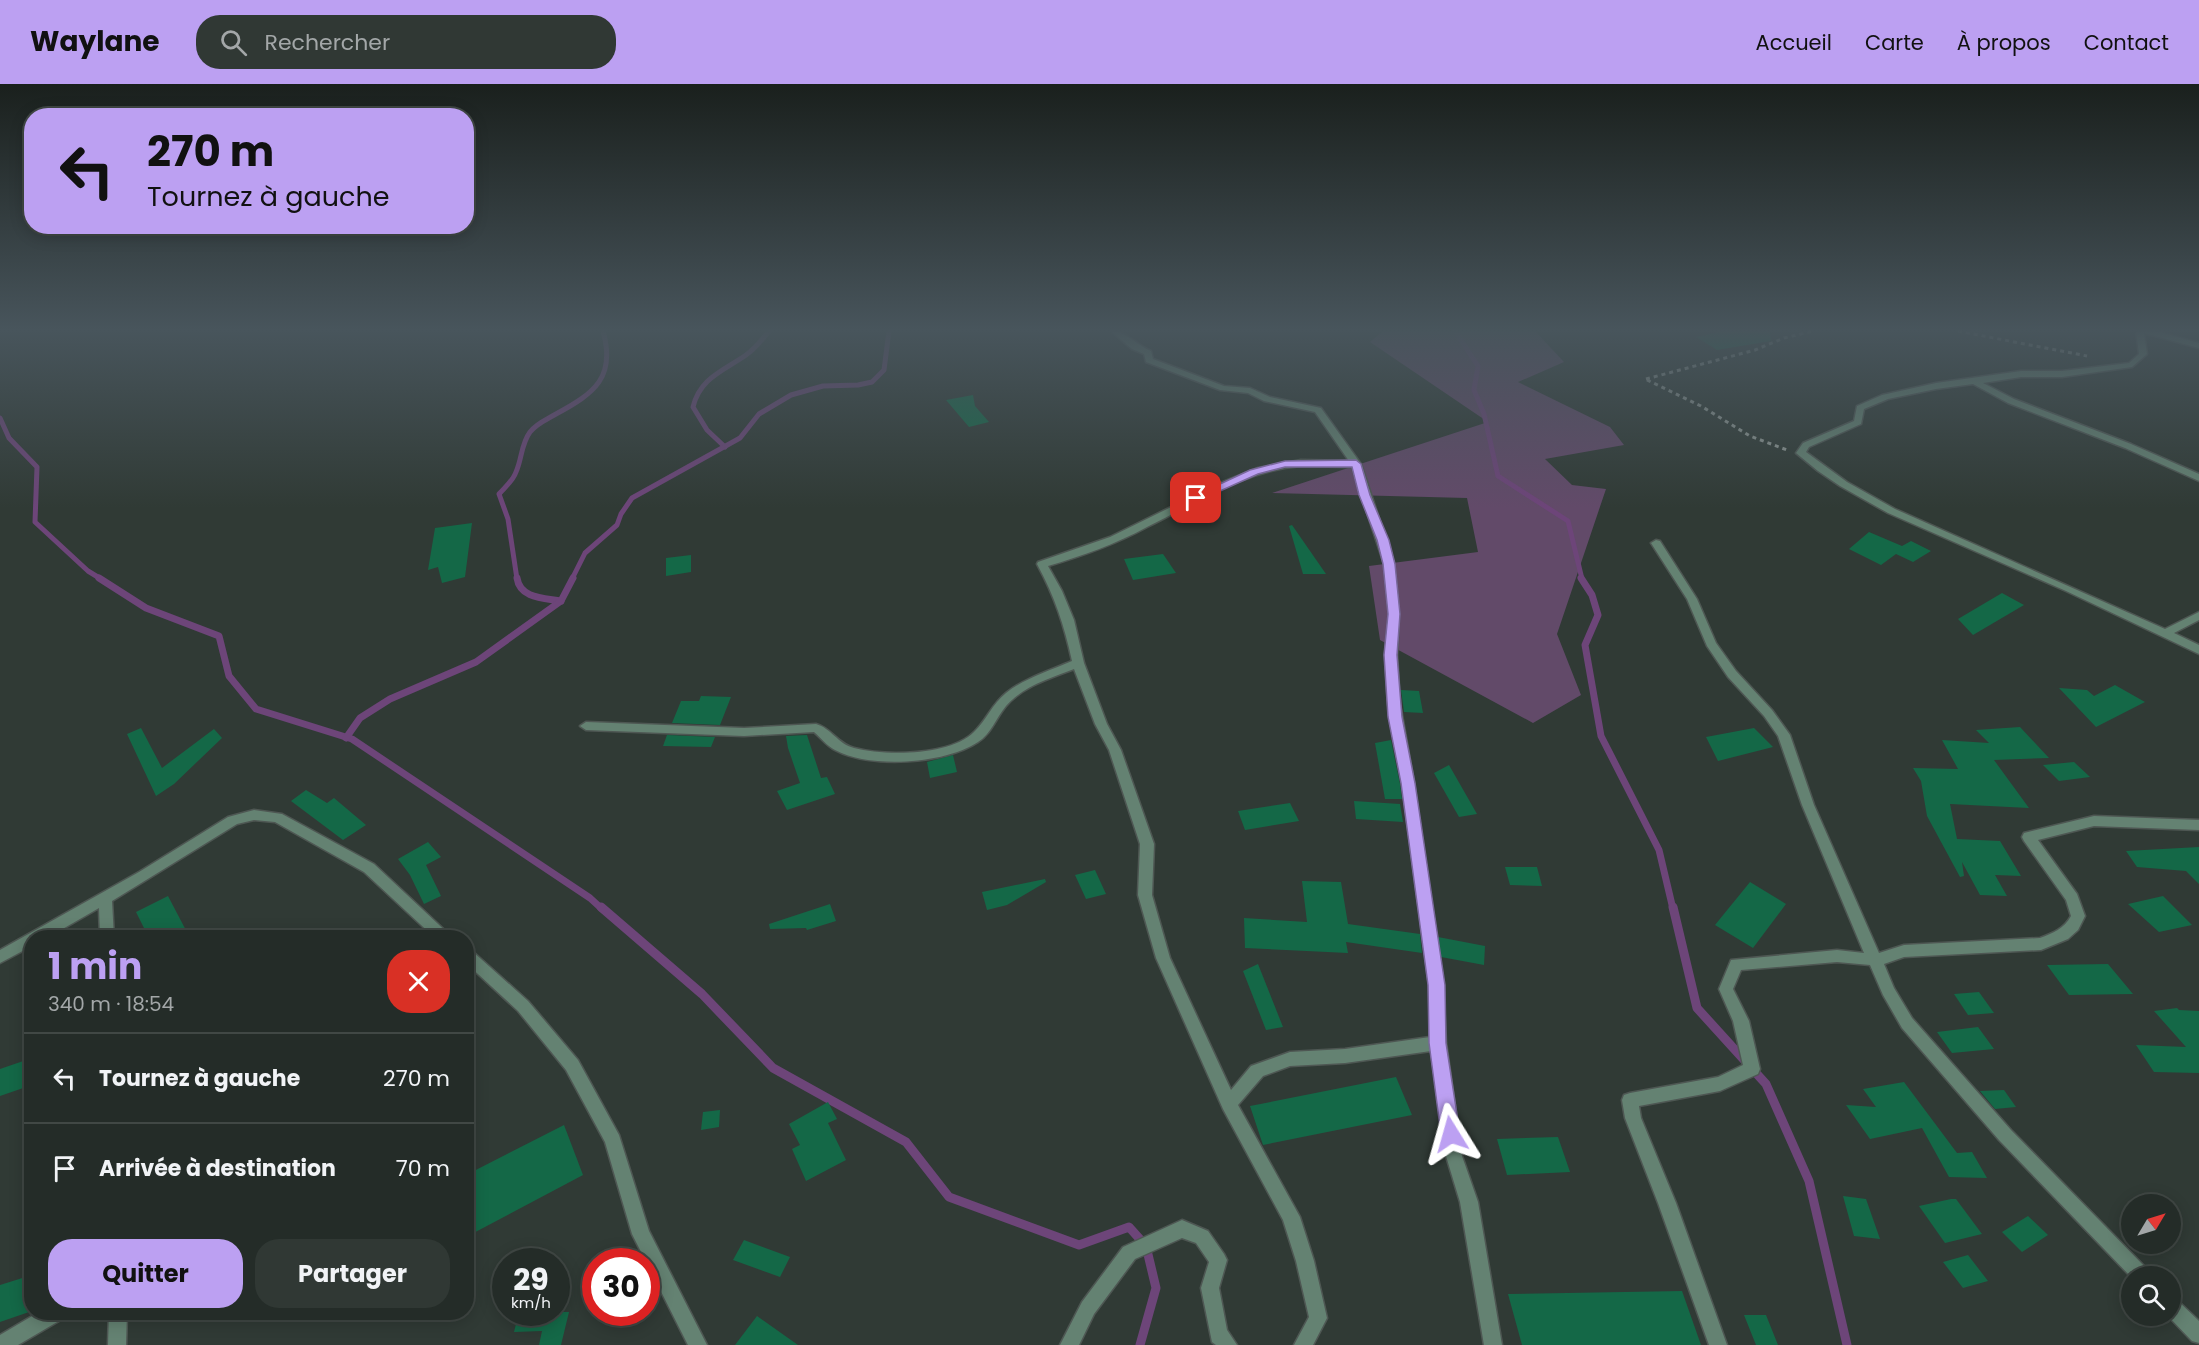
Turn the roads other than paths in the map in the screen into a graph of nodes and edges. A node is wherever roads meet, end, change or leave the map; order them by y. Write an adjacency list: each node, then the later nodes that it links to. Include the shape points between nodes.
1 (1240, 390): 4 (street, via 1318,410)
2 (1918, 390): 8 (street, via 1885,397 1860,408 1858,422 1806,445 1801,453 1882,506)
3 (1990, 390): 5 (street)
4 (1356, 464): 10 (street, via 1285,464 1254,472 1124,534 1042,564 1068,620); 21 (street, via 1389,564 1394,614 1394,704 1436,985)
5 (2199, 478)
6 (1656, 543): 19 (street, via 1692,599 1711,644 1784,735 1808,805)
7 (2199, 615): 8 (street)
8 (2166, 633): 9 (street)
9 (2199, 650)
10 (1078, 663): 11 (street, via 1010,695 976,738 963,746 918,756 854,753 816,728 744,732); 22 (street, via 1115,750 1147,844 1145,895 1163,958)
11 (586, 726)
12 (2199, 825): 19 (street, via 2094,821 2029,837 2072,898 2078,916 2063,935 2041,944 1904,951)
13 (105, 897): 14 (street); 15 (street); 16 (street, via 233,820 254,815 276,817 369,868)
14 (47, 930)
15 (107, 930)
16 (436, 930)
17 (24, 943): 18 (street)
18 (0, 957)
19 (1876, 960): 23 (street, via 1907,1023 2005,1135); 35 (street, via 1837,956 1736,964 1726,989 1741,1021 1752,1068 1720,1084 1630,1100 1633,1118)
20 (474, 961): 30 (street, via 523,1006 572,1065 613,1140 641,1234)
21 (1438, 1043): 22 (street, via 1290,1059 1257,1071); 34 (street, via 1454,1156 1469,1202)
22 (1229, 1104): 33 (street, via 1291,1217 1305,1261 1318,1318)
23 (2132, 1266)
24 (2181, 1316): 27 (street)
25 (44, 1320): 28 (street)
26 (118, 1320): 29 (street)
27 (2199, 1334)
28 (0, 1345)
29 (117, 1345)
30 (698, 1345)
31 (1069, 1345): 32 (street, via 1088,1308 1129,1253 1182,1229 1202,1236 1218,1260 1210,1288 1219,1335)
32 (1228, 1345)
33 (1303, 1345)
34 (1493, 1345)
35 (1718, 1345)

